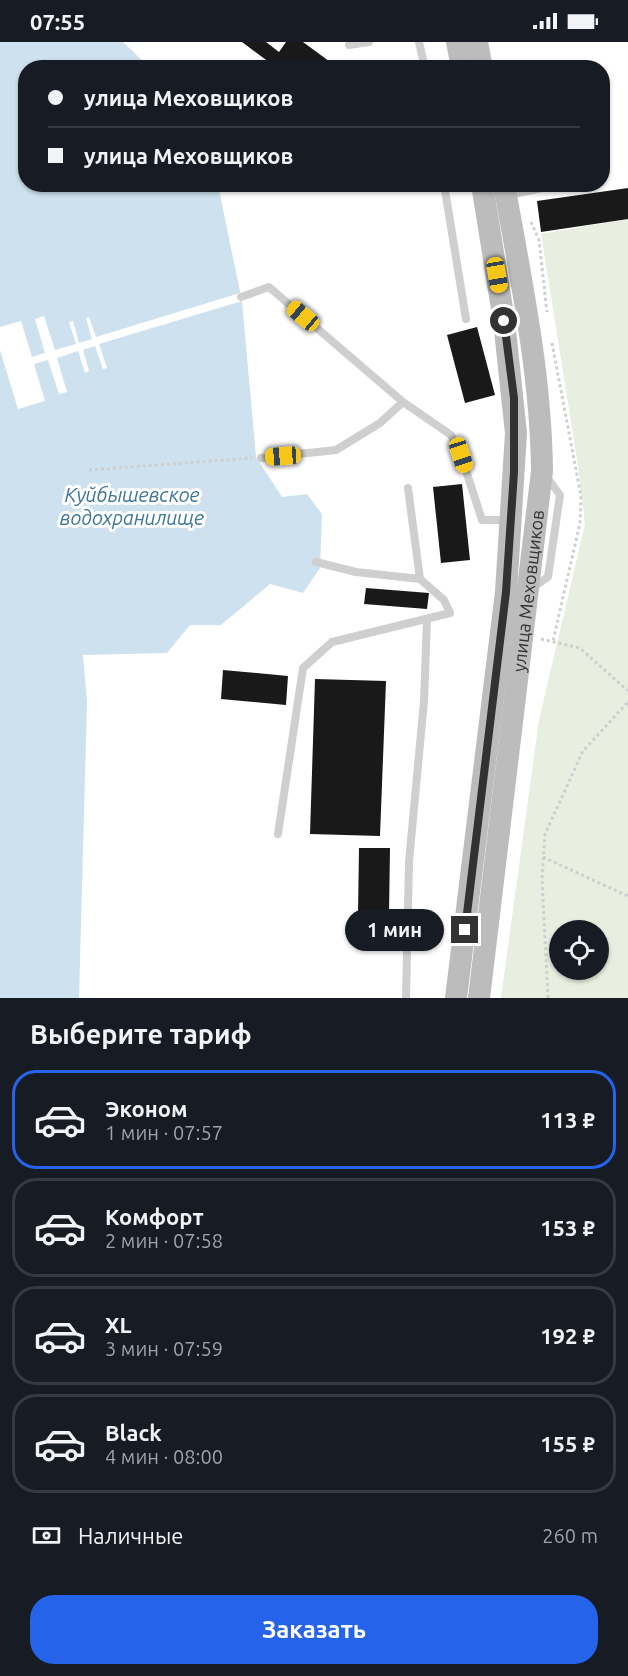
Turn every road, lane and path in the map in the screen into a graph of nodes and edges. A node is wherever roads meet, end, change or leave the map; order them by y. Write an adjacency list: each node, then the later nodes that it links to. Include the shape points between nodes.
1 (369, 42): 5 (lane)
2 (419, 42): 6 (lane)
3 (458, 42): 7 (main road)
4 (477, 42): 8 (main road)
5 (349, 45)
6 (422, 60)
7 (461, 60)
8 (480, 60)
9 (445, 192): 13 (lane)
10 (483, 192): 18 (main road, улица Меховщиков, via 514,398)
11 (505, 192): 22 (main road, улица Меховщиков, via 539,393 542,471)
12 (241, 297): 14 (lane, via 269,288)
13 (466, 319)
14 (403, 402): 15 (lane, via 380,423 336,450); 18 (lane, via 451,435 482,520)
15 (261, 458): 16 (path)
16 (89, 470)
17 (408, 488): 20 (lane)
18 (511, 520): 29 (main road, улица Меховщиков, via 506,592)
19 (316, 562): 20 (lane, via 356,572)
20 (420, 579): 21 (lane, via 444,600 450,613)
21 (428, 619): 25 (lane, via 332,642 303,668); 28 (lane, via 409,862)
22 (522, 635): 23 (path, via 580,648); 30 (main road, улица Меховщиков)
23 (628, 691)
24 (628, 702): 26 (path, via 583,751 545,834)
25 (278, 834)
26 (543, 857): 27 (path); 31 (path)
27 (628, 897)
28 (406, 998)
29 (456, 998)
30 (479, 998)
31 (548, 998)

